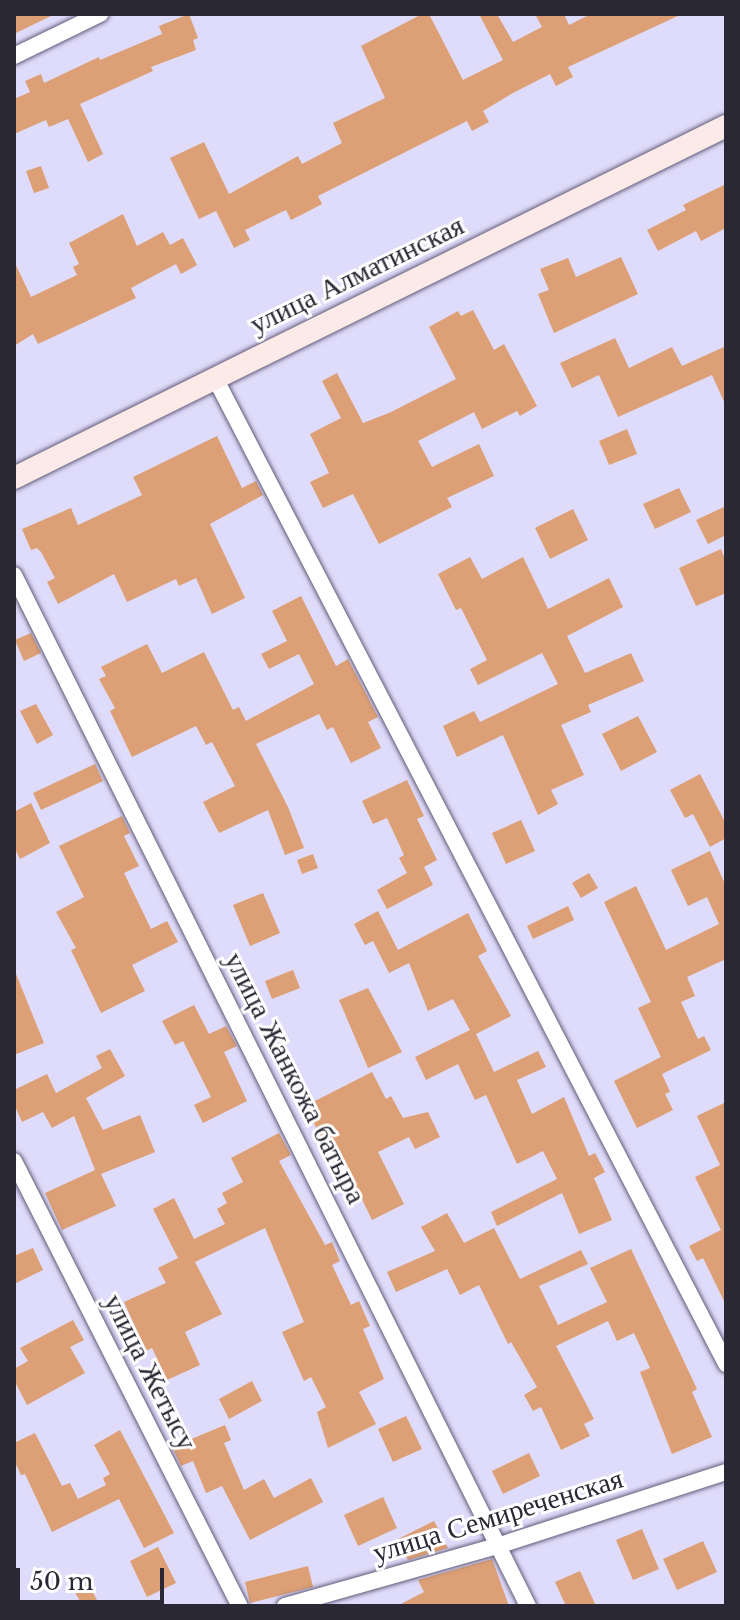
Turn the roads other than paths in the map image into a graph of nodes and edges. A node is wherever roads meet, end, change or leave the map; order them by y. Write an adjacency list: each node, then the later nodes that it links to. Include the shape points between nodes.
1 (100, 14): 2 (street)
2 (14, 56)
3 (726, 126): 4 (street, улица Алматинская)
4 (215, 378): 5 (street, улица Алматинская); 8 (street)
5 (14, 478)
6 (14, 575): 10 (street, улица Жанкожа батыра)
7 (14, 1161): 11 (street, улица Жетысу)
8 (726, 1364)
9 (726, 1472): 10 (street, улица Семиреченская)
10 (500, 1545): 12 (street, улица Семиреченская); 13 (street, улица Жанкожа батыра)
11 (240, 1606)
12 (285, 1606)
13 (528, 1606)

